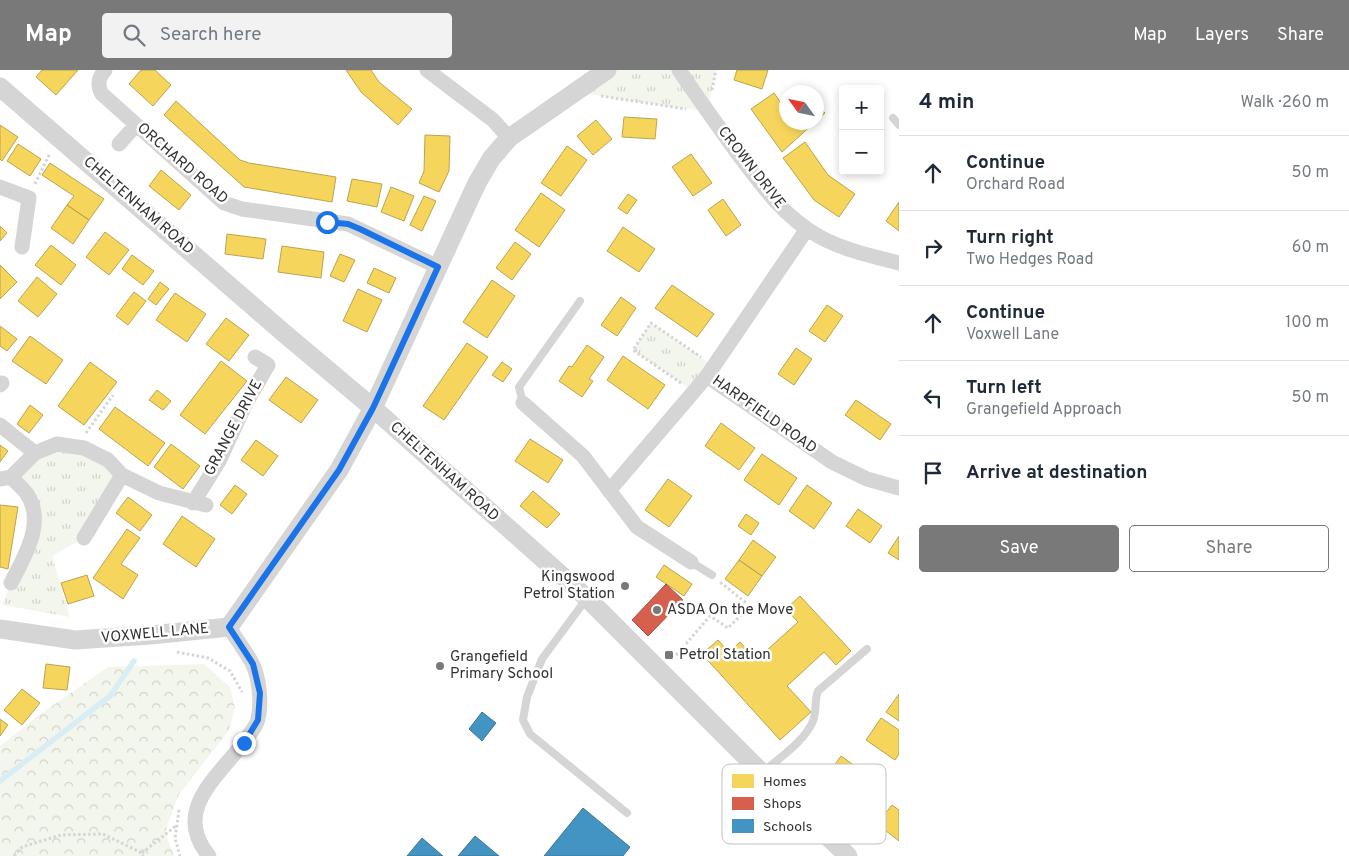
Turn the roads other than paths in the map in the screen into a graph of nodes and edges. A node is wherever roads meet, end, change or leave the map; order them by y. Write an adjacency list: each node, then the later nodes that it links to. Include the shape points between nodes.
1 (105, 70): 7 (street, ORCHARD ROAD, via 99,79 102,94)
2 (427, 70): 9 (street, via 493,120)
3 (607, 70): 9 (street, VOXWELL LANE)
4 (679, 70): 12 (street, CROWN DRIVE, via 766,192)
5 (0, 87): 20 (street, CHELTENHAM ROAD)
6 (893, 118): 8 (lane)
7 (136, 125): 10 (street); 15 (street, ORCHARD ROAD, via 224,203 242,209 348,224)
8 (899, 125)
9 (509, 138): 15 (street, VOXWELL LANE, via 483,171)
10 (119, 144)
11 (0, 187): 13 (street, via 29,198)
12 (807, 229): 14 (street, CROWN DRIVE, via 836,244); 18 (street, HARPFIELD ROAD)
13 (22, 247)
14 (899, 263)
15 (438, 267): 20 (street, VOXWELL LANE)
16 (580, 300): 19 (lane, via 519,387)
17 (255, 357): 23 (street, GRANGE DRIVE, via 268,366 246,403 200,504 159,493)
18 (710, 371): 25 (street, HARPFIELD ROAD, via 832,462 868,479); 26 (street)
19 (523, 403): 26 (street, via 583,456)
20 (373, 408): 31 (street, CHELTENHAM ROAD); 32 (street, VOXWELL LANE, via 339,470)
21 (0, 425): 22 (street)
22 (35, 454): 23 (street, GRANGE DRIVE, via 57,444 84,448 108,460); 24 (street, GRANGE DRIVE)
23 (122, 475): 27 (street)
24 (5, 478): 30 (street, GRANGE DRIVE, via 27,494 34,511 34,530)
25 (899, 488)
26 (609, 491): 28 (street, via 637,527)
27 (84, 538)
28 (691, 562): 29 (lane)
29 (712, 576)
30 (11, 583)
31 (586, 598): 35 (street, CHELTENHAM ROAD); 37 (lane, via 542,659 527,697 523,720 530,734)
32 (229, 627): 33 (street, VOXWELL LANE, via 75,640); 39 (street, via 253,664 260,693 258,720 244,743 202,794 195,812 195,830)
33 (0, 629)
34 (867, 649): 36 (lane, via 818,691 814,719 808,732)
35 (753, 764)
36 (772, 764)
37 (627, 813)
38 (836, 844): 40 (street, CHELTENHAM ROAD)
39 (209, 856)
40 (848, 856)

